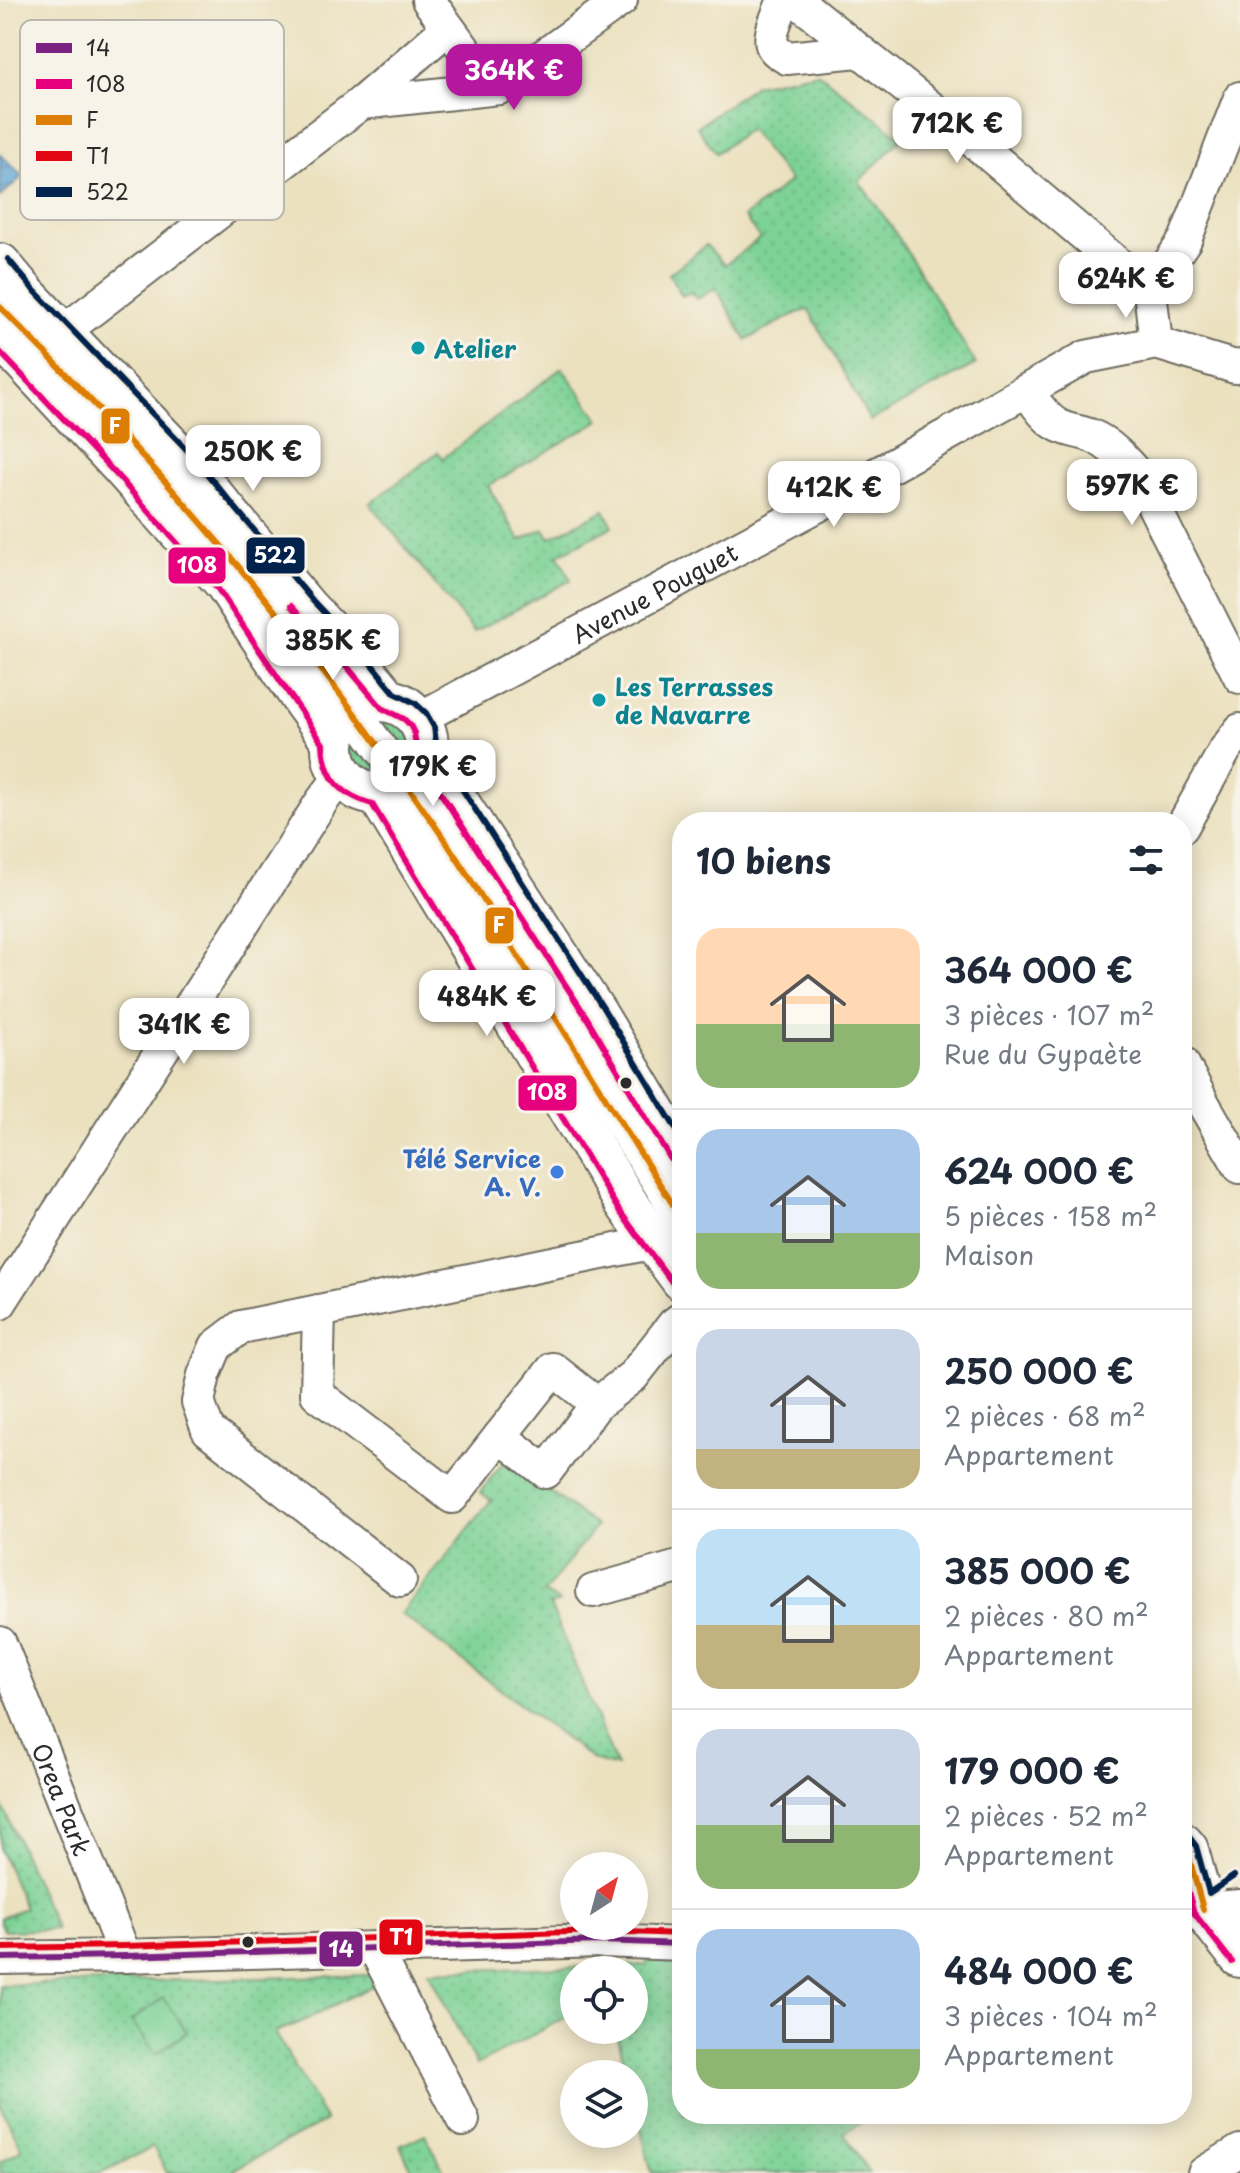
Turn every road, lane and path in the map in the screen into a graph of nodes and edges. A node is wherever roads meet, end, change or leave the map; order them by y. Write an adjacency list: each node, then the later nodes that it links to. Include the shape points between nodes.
1 (428, 0): 5 (street)
2 (621, 0): 7 (street)
3 (784, 0): 6 (street, via 772,45 787,58)
4 (796, 0): 6 (street)
5 (448, 28): 7 (street); 9 (street)
6 (859, 51): 13 (street)
7 (499, 88): 9 (street)
8 (1240, 98): 13 (street, via 1185,240)
9 (361, 103): 10 (street)
10 (284, 162)
11 (209, 220): 15 (street)
12 (0, 265): 15 (main road)
13 (1150, 291): 17 (street)
14 (0, 307): 22 (street, via 131,441 232,555)
15 (63, 332): 22 (main road, via 180,457 357,662)
16 (0, 339): 22 (main road, via 226,583 304,701)
17 (1156, 343): 18 (street, Avenue Pouguet); 19 (street, Avenue Pouguet, via 1086,357)
18 (1238, 369)
19 (1027, 391): 20 (street, via 1059,427 1105,443 1139,477); 22 (street, Avenue Pouguet)
20 (1240, 677)
21 (1240, 730): 23 (street)
22 (381, 747): 25 (main road, via 452,794); 27 (main road, via 627,1204); 28 (street, Avenue Pouguet, via 322,801)
23 (1190, 812)
24 (1192, 1082): 26 (street)
25 (672, 1141)
26 (1240, 1167)
27 (668, 1231): 29 (street)
28 (0, 1303)
29 (319, 1311): 32 (street, via 317,1394 452,1497); 34 (street, via 241,1327 216,1346 198,1402 208,1430)
30 (672, 1327): 31 (street, via 633,1376)
31 (597, 1404): 32 (street, via 553,1369); 32 (street, via 546,1472)
32 (500, 1436)
33 (672, 1569): 35 (street)
34 (400, 1580)
35 (593, 1591)
36 (0, 1643): 42 (street, Orea Park)
37 (1192, 1864): 39 (main road)
38 (1240, 1884): 39 (street)
39 (1205, 1901): 43 (main road)
40 (672, 1944): 41 (street)
41 (375, 1949): 42 (street); 45 (street)
42 (125, 1956): 44 (street)
43 (1240, 1956)
44 (0, 1958)
45 (463, 2120)
46 (1240, 2151): 47 (street)
47 (1204, 2173)

